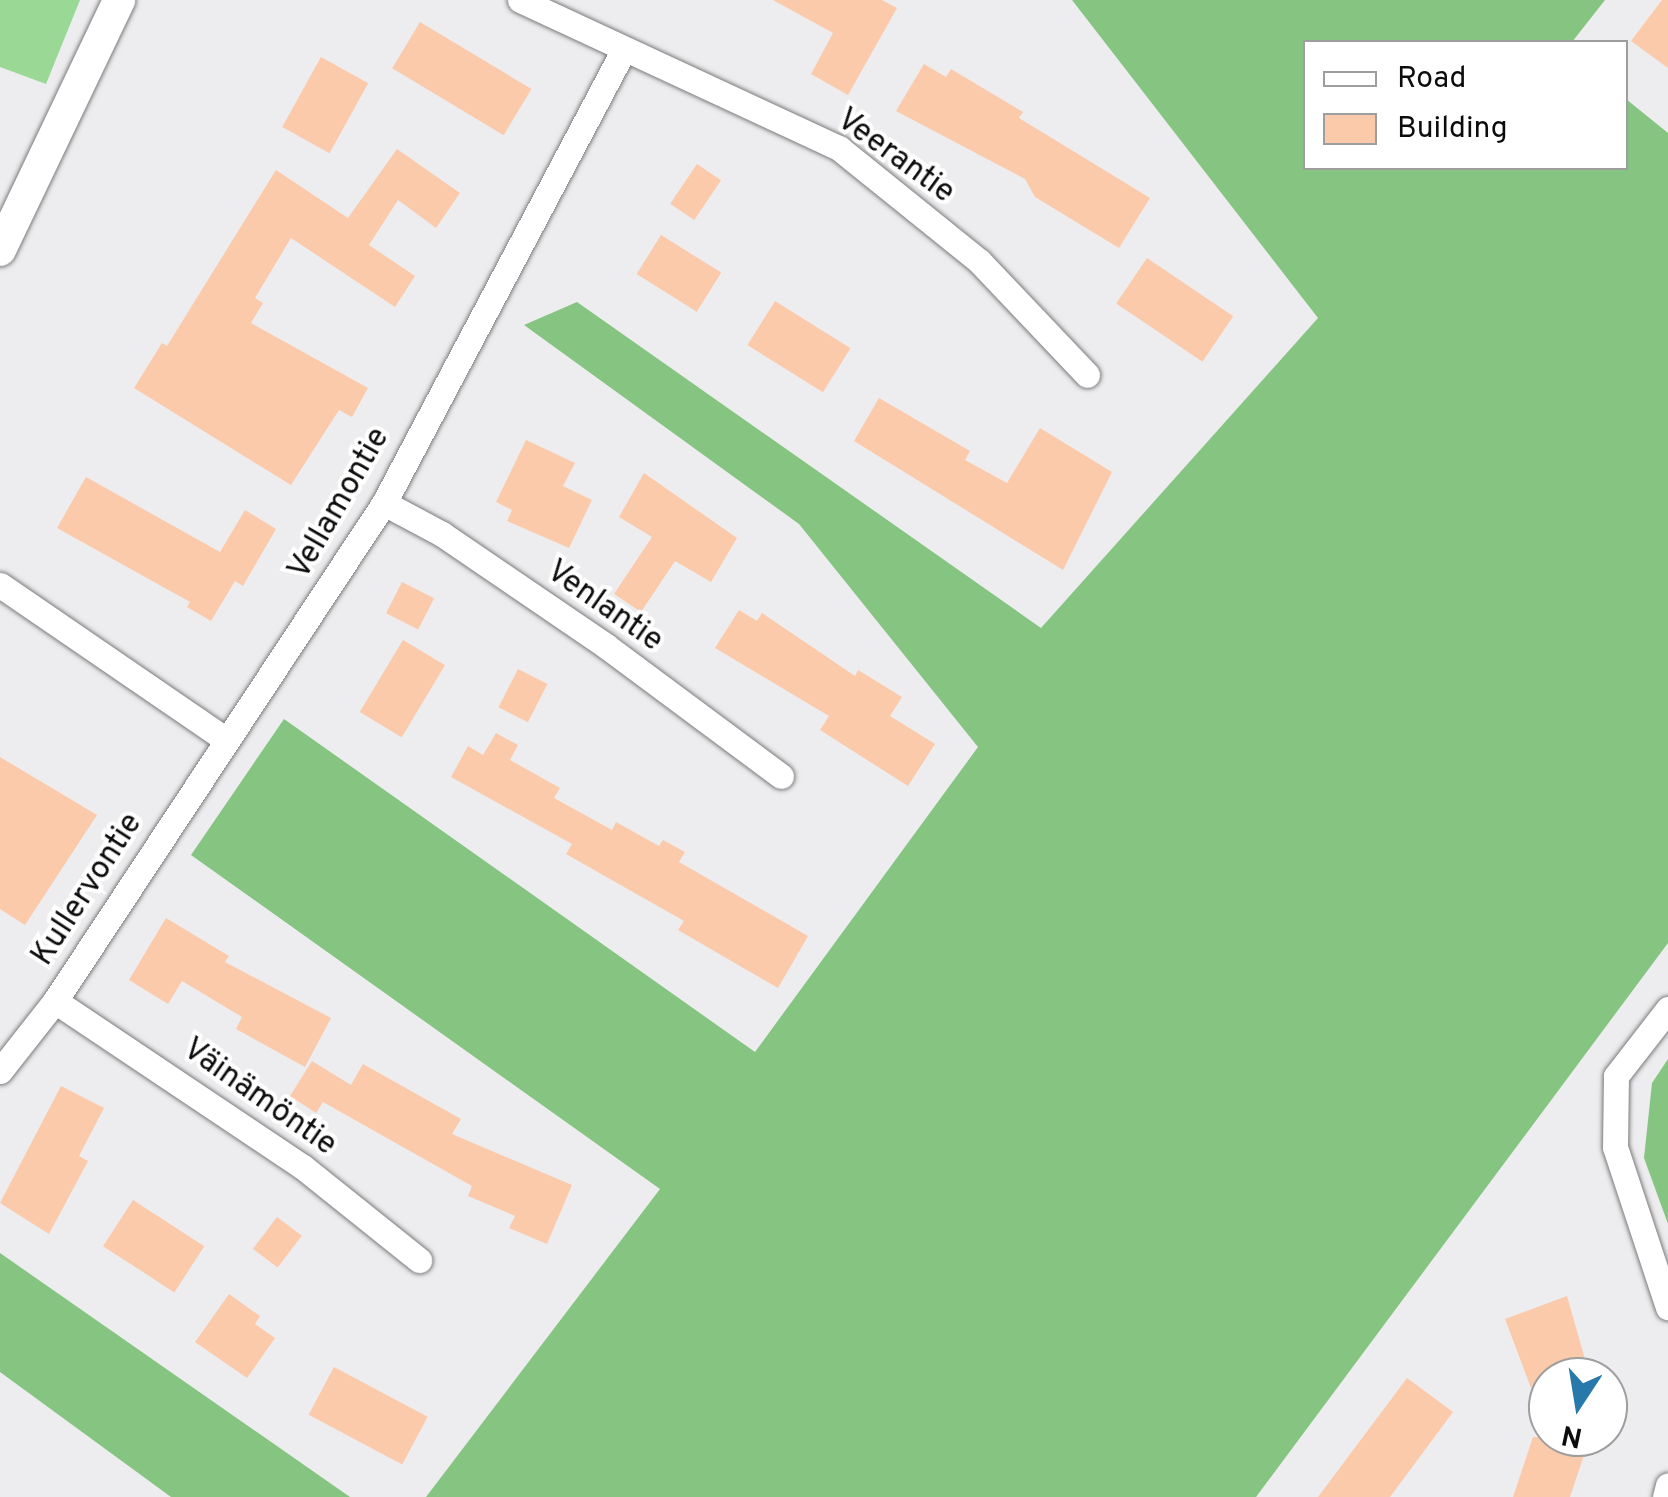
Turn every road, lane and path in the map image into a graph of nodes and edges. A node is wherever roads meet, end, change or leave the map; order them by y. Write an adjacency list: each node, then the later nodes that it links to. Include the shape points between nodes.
1 (119, 0): 4 (street)
2 (520, 0): 3 (street, Veerantie)
3 (623, 51): 5 (street, Veerantie, via 839,148 979,262); 6 (street, Vellamontie)
4 (0, 250)
5 (1087, 375)
6 (384, 503): 8 (street, Vellamontie); 9 (street, Venlantie, via 442,534 589,635)
7 (0, 585): 8 (street)
8 (225, 740): 10 (street, Kullervontie)
9 (780, 776)
10 (54, 1001): 12 (street, Kullervontie); 13 (street, Väinämöntie, via 303,1167)
11 (1668, 1009): 14 (street, via 1616,1076 1614,1147)
12 (0, 1071)
13 (419, 1260)
14 (1668, 1307)
15 (1668, 1485): 16 (street)
16 (1665, 1497)

